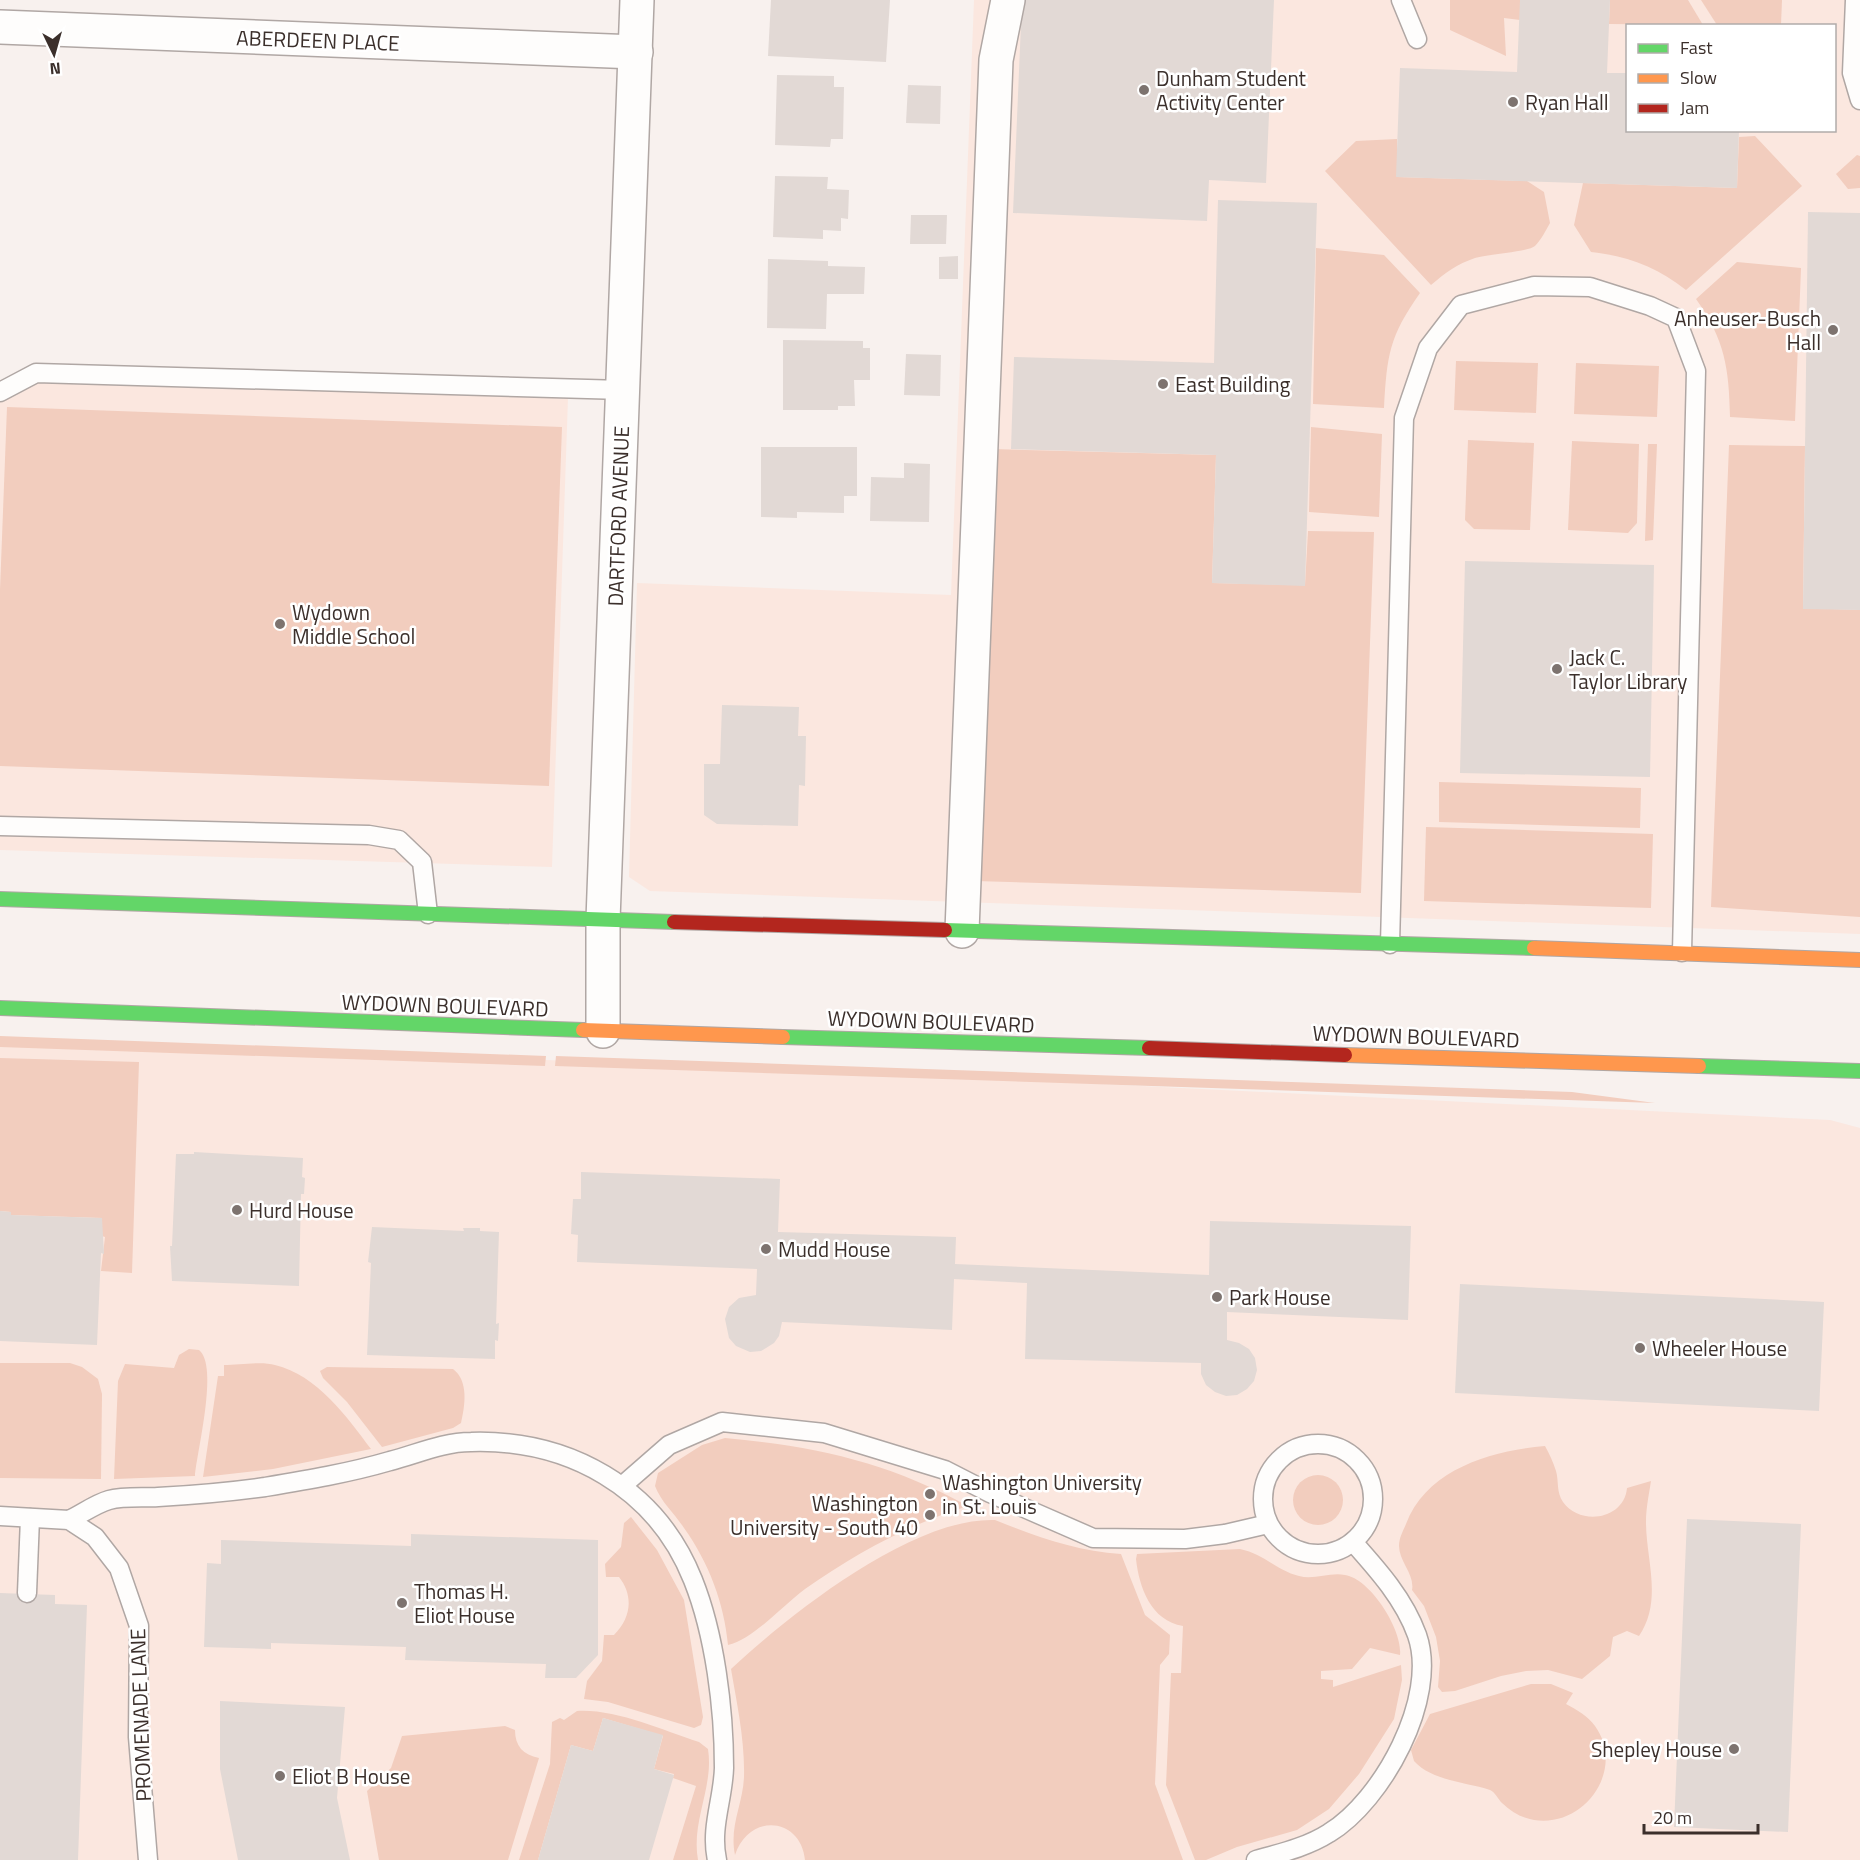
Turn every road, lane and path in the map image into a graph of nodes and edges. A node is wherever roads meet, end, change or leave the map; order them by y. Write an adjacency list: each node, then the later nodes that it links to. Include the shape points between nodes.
1 (637, 0): 7 (street, DARTFORD AVENUE)
2 (1008, 0): 15 (street, via 996,60)
3 (1401, 0): 6 (lane)
4 (1855, 0): 8 (lane, via 1852,73)
5 (0, 27): 7 (street, ABERDEEN PLACE)
6 (1417, 39)
7 (636, 52): 9 (street, DARTFORD AVENUE)
8 (1860, 100)
9 (623, 390): 10 (lane, via 36,373); 14 (street, DARTFORD AVENUE)
10 (1, 391)
11 (0, 826): 13 (lane, via 369,835 399,840 422,862)
12 (0, 899): 13 (street)
13 (429, 914): 14 (street)
14 (603, 920): 15 (street); 20 (street, DARTFORD AVENUE)
15 (962, 931): 16 (street)
16 (1390, 944): 17 (street); 17 (lane, via 1404,418 1428,348 1461,305 1534,286 1590,287 1676,318 1696,371)
17 (1682, 952): 18 (street)
18 (1860, 960)
19 (0, 1008): 20 (street, WYDOWN BOULEVARD)
20 (603, 1031): 21 (street, WYDOWN BOULEVARD)
21 (1828, 1070): 22 (street, WYDOWN BOULEVARD); 23 (street)
22 (1860, 1071)
23 (1852, 1085)
24 (622, 1486): 27 (lane, via 595,1467 561,1453 470,1442 269,1486 109,1500); 28 (lane, via 669,1445 722,1422 743,1423 824,1433 945,1470 1093,1538 1185,1539); 32 (lane, via 659,1522 679,1551 693,1579 711,1638 724,1766 714,1824)
25 (0, 1516): 26 (lane)
26 (30, 1518): 27 (lane); 30 (lane)
27 (69, 1520): 31 (lane, PROMENADE LANE, via 95,1537 119,1568 139,1626 138,1737)
28 (1268, 1524): 29 (lane, via 1284,1543 1306,1553 1331,1552); 29 (lane, via 1263,1493 1275,1465 1303,1446 1337,1448 1358,1462 1371,1484 1370,1516)
29 (1353, 1542): 33 (lane, via 1389,1584 1417,1635 1423,1671 1418,1703 1389,1769 1361,1803 1331,1832)
30 (27, 1593)
31 (148, 1860)
32 (717, 1860)
33 (1256, 1860)

